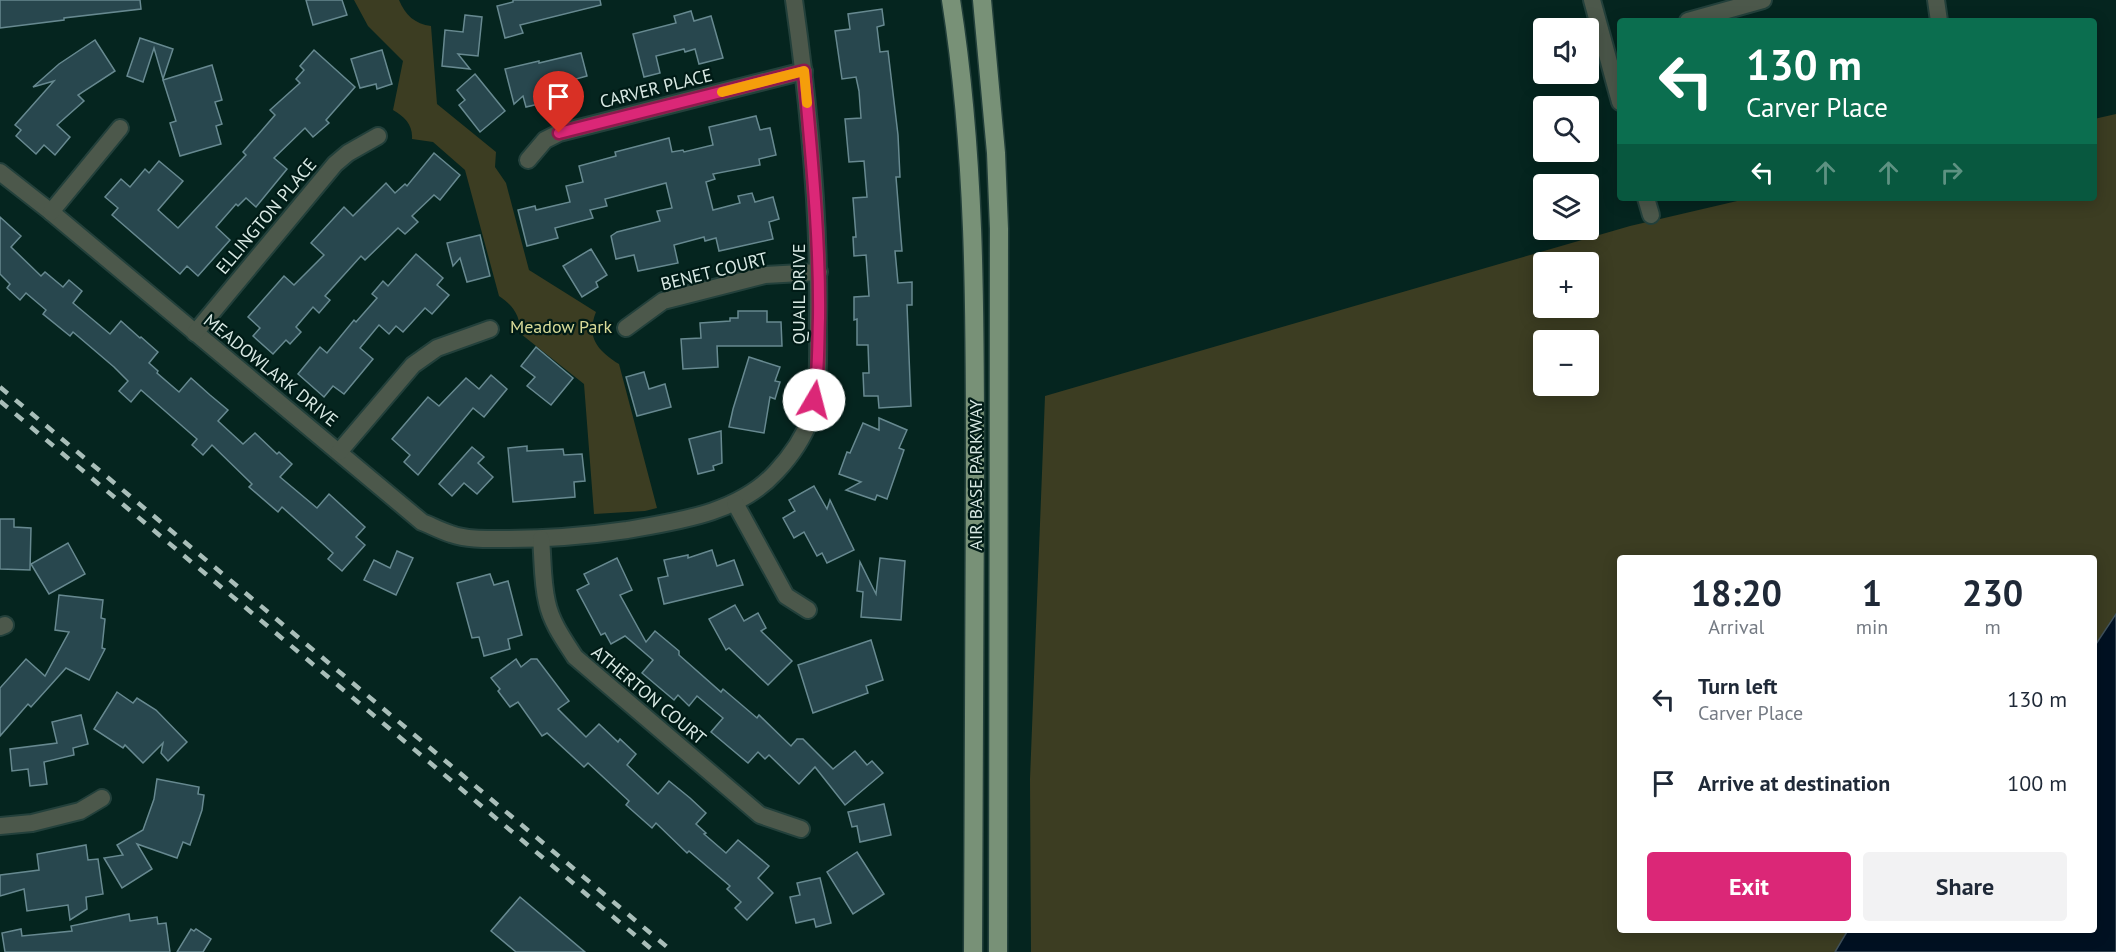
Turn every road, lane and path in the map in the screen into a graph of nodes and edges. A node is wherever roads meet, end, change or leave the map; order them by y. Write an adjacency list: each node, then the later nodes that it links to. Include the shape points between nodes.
1 (794, 0): 10 (street, QUAIL DRIVE)
2 (951, 0): 30 (main road, AIR BASE PARKWAY, via 969,156 975,308)
3 (982, 0): 31 (main road, AIR BASE PARKWAY, via 999,229)
4 (1592, 0): 9 (street)
5 (1763, 0): 7 (street)
6 (1936, 0): 8 (street)
7 (1699, 18)
8 (1939, 18)
9 (1612, 42): 11 (street)
10 (804, 71): 14 (street, CARVER PLACE, via 559,133 546,140); 19 (street, QUAIL DRIVE)
11 (1617, 80)
12 (120, 128): 17 (street)
13 (378, 136): 22 (street, ELLINGTON PLACE, via 335,164)
14 (528, 160)
15 (0, 172): 17 (street, MEADOWLARK DRIVE)
16 (1647, 201): 18 (street)
17 (51, 212): 22 (street, MEADOWLARK DRIVE)
18 (1651, 215)
19 (819, 272): 20 (street, BENET COURT, via 765,275 663,301); 24 (street, QUAIL DRIVE, via 818,380 810,419 796,449 775,474)
20 (626, 328)
21 (490, 329): 23 (street, via 437,348 413,365)
22 (195, 333): 23 (street, MEADOWLARK DRIVE)
23 (339, 452): 25 (street, MEADOWLARK DRIVE, via 422,522 442,531 483,539)
24 (735, 503): 25 (street, QUAIL DRIVE, via 662,524); 26 (street, via 786,596)
25 (541, 539): 29 (street, ATHERTON COURT, via 547,604 575,657 760,815)
26 (808, 610)
27 (102, 798): 28 (street, via 80,811)
28 (0, 826)
29 (801, 829)
30 (973, 952)
31 (998, 952)

